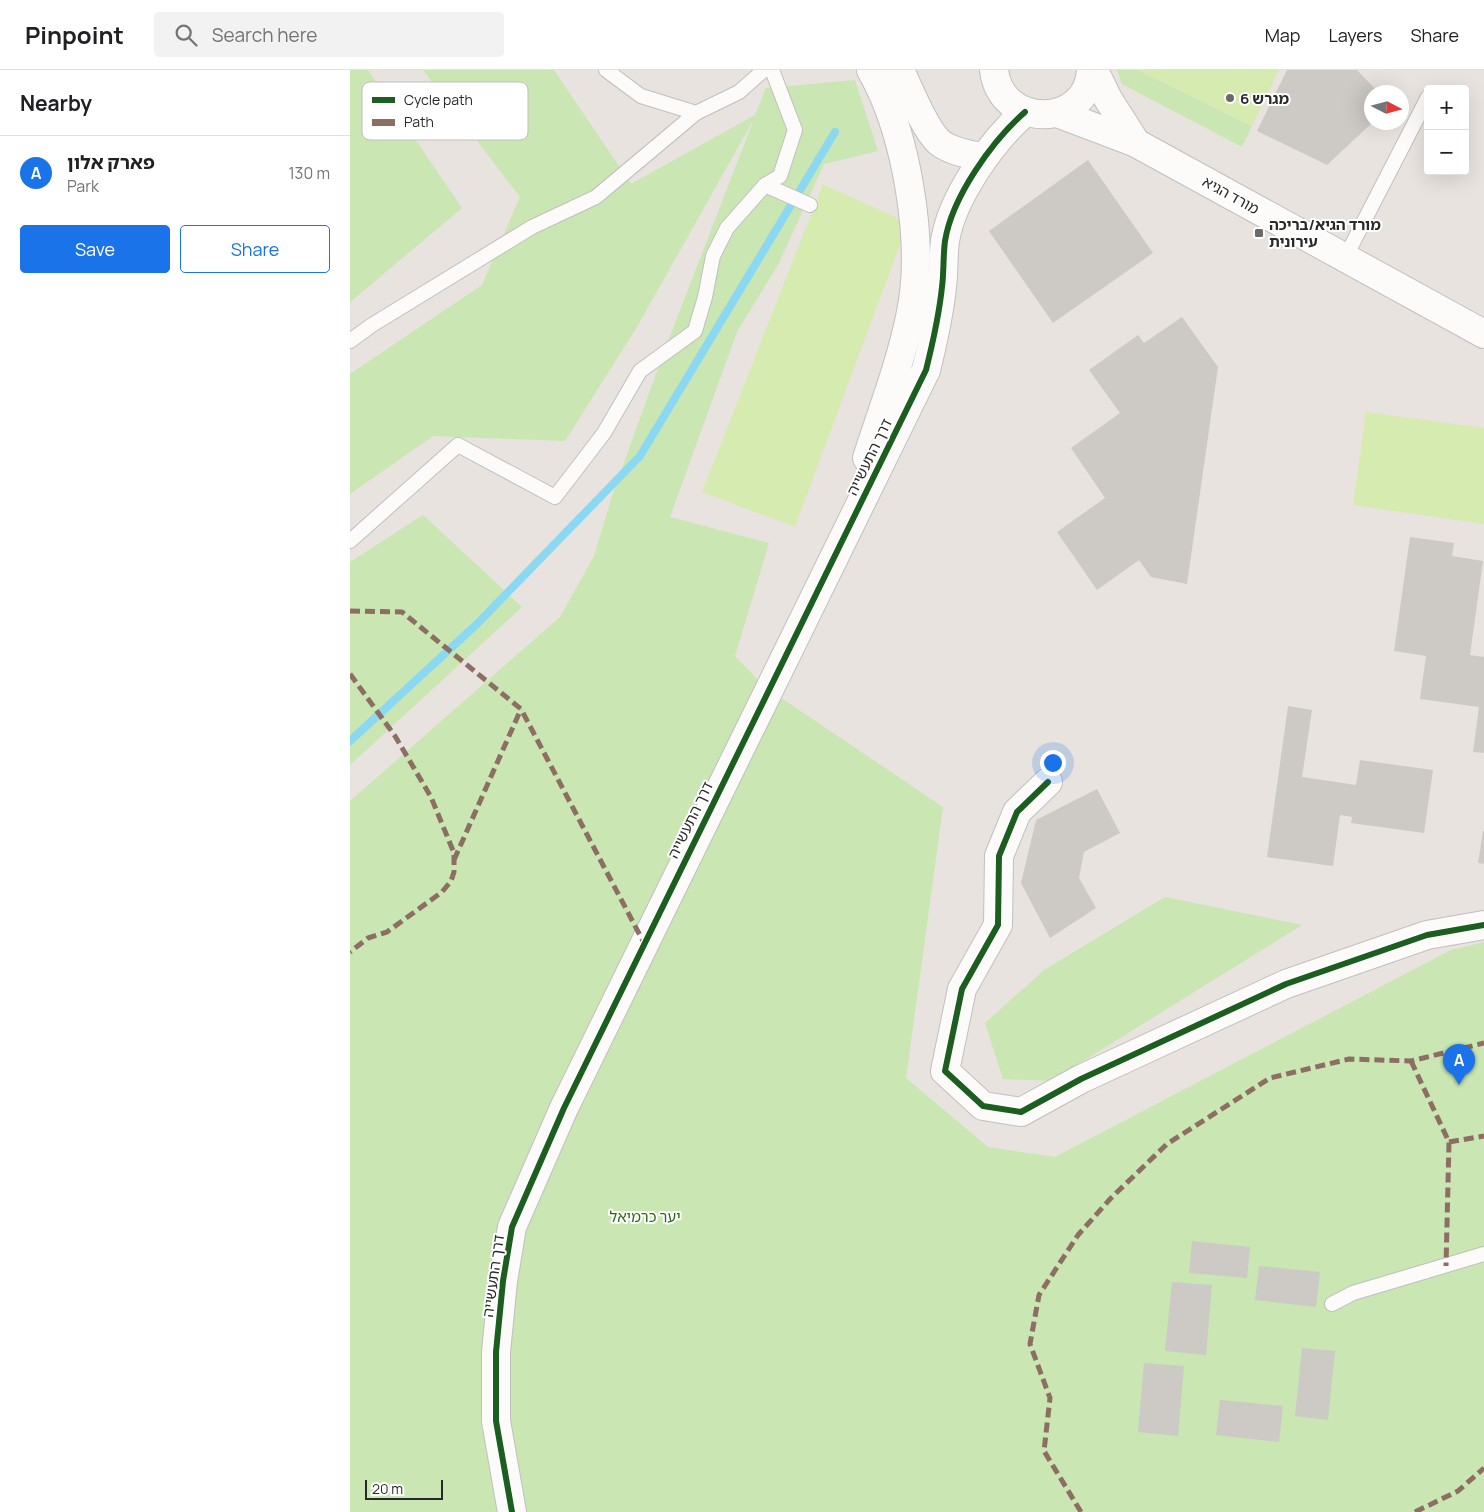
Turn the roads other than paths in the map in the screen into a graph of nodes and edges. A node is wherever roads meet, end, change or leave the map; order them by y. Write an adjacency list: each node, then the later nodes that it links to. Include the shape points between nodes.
1 (606, 70): 11 (lane, via 641,96)
2 (764, 70): 11 (lane, via 739,92)
3 (772, 70): 14 (lane, via 795,130 780,176)
4 (871, 70): 20 (street, דרך התעשייה, via 896,127 908,175 914,218 915,267 911,315 898,363)
5 (900, 70): 13 (street, via 919,112 940,142 961,152)
6 (994, 70): 9 (street, via 1001,93)
7 (1093, 70): 10 (street, via 1077,101); 12 (street, מורד הגיא)
8 (1424, 105): 16 (lane)
9 (1025, 112): 10 (street, via 1040,115); 13 (street)
10 (1057, 112): 12 (street, מורד הגיא)
11 (696, 113): 18 (lane, via 596,197 532,227)
12 (1136, 142): 16 (street, מורד הגיא)
13 (983, 157): 20 (street, דרך התעשייה, via 953,212 946,240 937,325 926,370)
14 (765, 185): 15 (lane); 19 (lane, via 727,228 713,256 695,331 640,371 604,433 555,497 458,445)
15 (810, 205)
16 (1345, 258): 17 (street, מורד הגיא)
17 (1484, 334)
18 (350, 341)
19 (350, 541)
20 (835, 554): 25 (street, דרך התעשייה, via 568,1100 512,1227 496,1352 496,1421)
21 (1048, 782): 22 (street, via 1017,812 999,856 998,925 962,989 944,1071 983,1106 1021,1112 1081,1079 1286,984 1427,935)
22 (1484, 925)
23 (1484, 1254): 24 (lane, via 1353,1293)
24 (1332, 1304)
25 (512, 1512)

